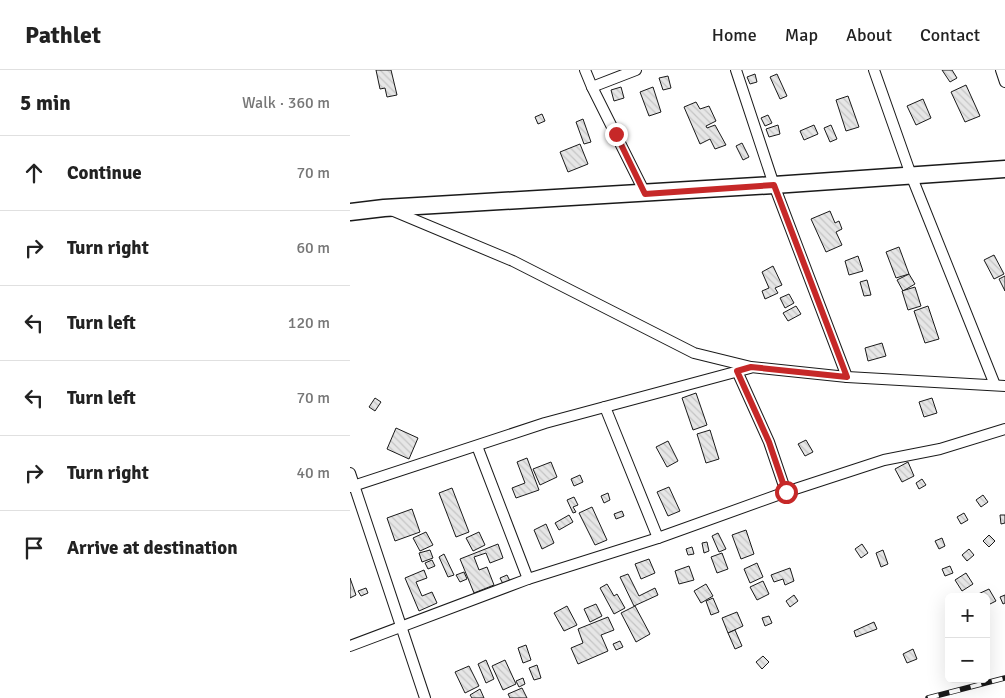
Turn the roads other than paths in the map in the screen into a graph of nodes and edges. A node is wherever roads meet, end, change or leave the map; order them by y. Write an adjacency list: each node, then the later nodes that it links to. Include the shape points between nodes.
1 (585, 70): 7 (street)
2 (636, 70): 7 (street)
3 (736, 70): 10 (street)
4 (874, 70): 9 (street)
5 (1001, 70): 6 (street)
6 (1005, 82)
7 (592, 87): 11 (street)
8 (1005, 169): 9 (main road)
9 (911, 175): 10 (main road); 17 (street)
10 (774, 185): 11 (main road); 16 (street)
11 (645, 194): 12 (main road)
12 (384, 208): 13 (main road); 14 (street, via 513,261 694,353)
13 (350, 212)
14 (751, 367): 15 (street); 16 (street)
15 (737, 371): 18 (street); 23 (street, via 769,442)
16 (847, 377): 17 (street)
17 (1000, 386)
18 (605, 408): 20 (street); 24 (street)
19 (1005, 429): 23 (street, via 940,449 884,460)
20 (477, 446): 22 (street); 25 (street)
21 (350, 473): 22 (street)
22 (352, 486): 26 (street)
23 (786, 492): 24 (street)
24 (658, 538): 25 (street)
25 (528, 579): 26 (street)
26 (403, 627): 27 (street); 28 (street)
27 (350, 646)
28 (426, 698)

